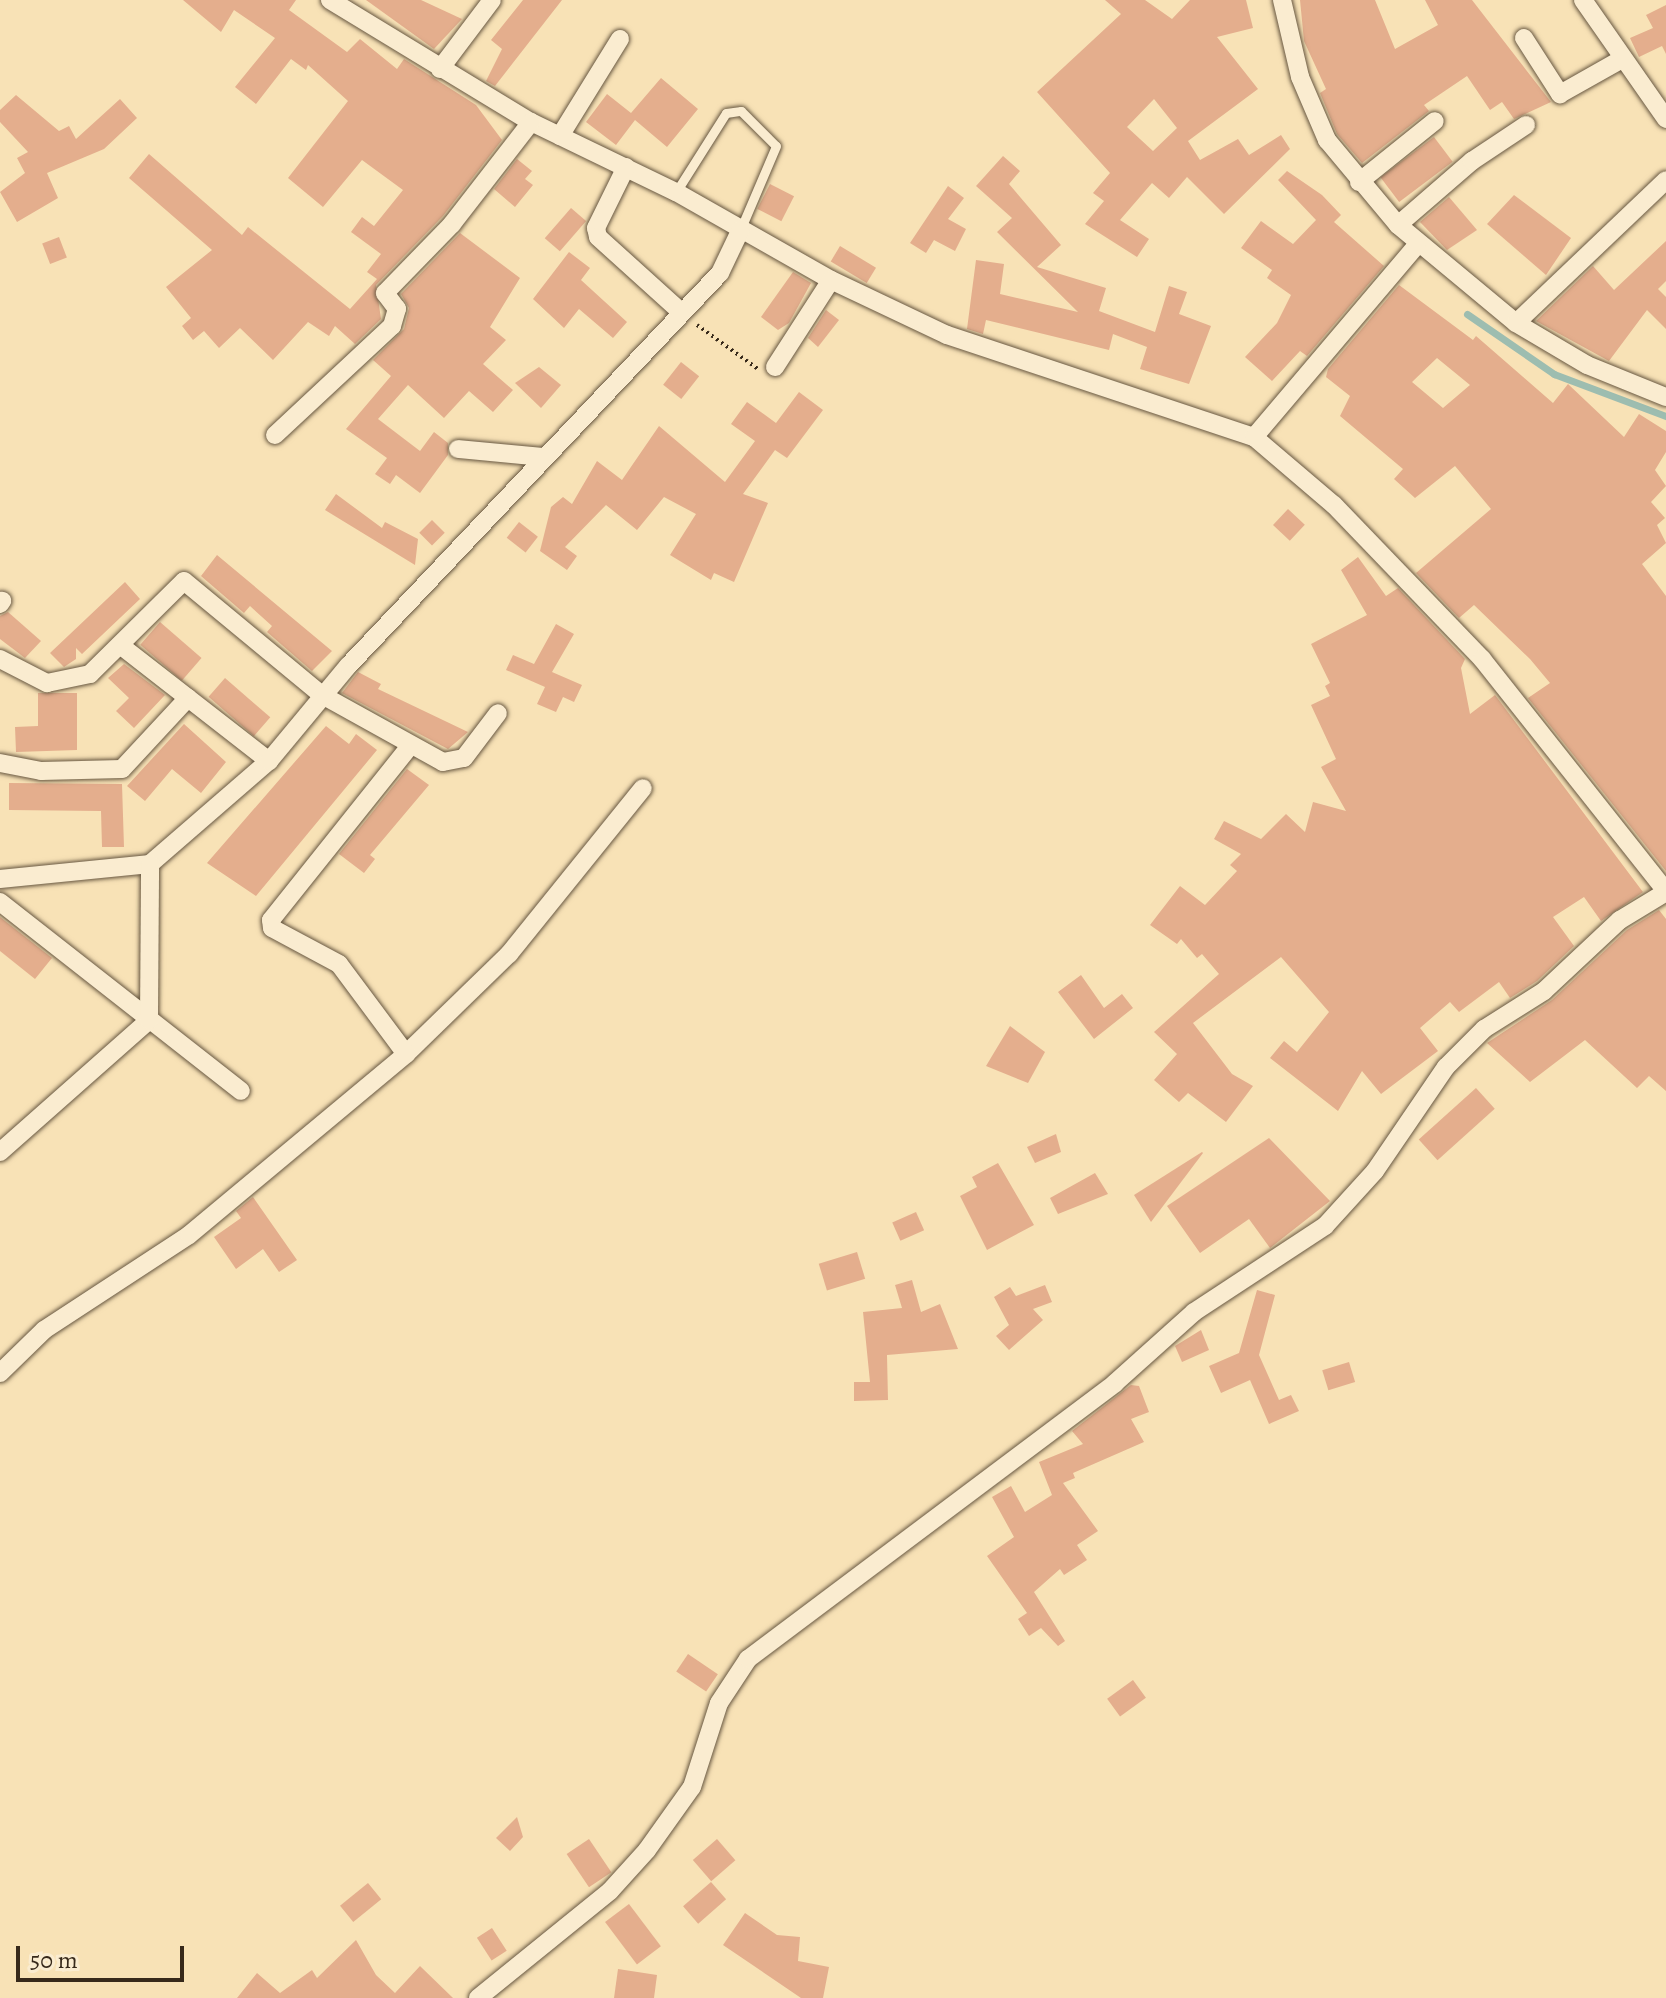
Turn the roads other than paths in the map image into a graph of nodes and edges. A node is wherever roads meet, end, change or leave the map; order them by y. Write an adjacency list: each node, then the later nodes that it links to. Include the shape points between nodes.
1 (330, 0): 8 (street)
2 (492, 0): 8 (street)
3 (1282, 0): 16 (street, via 1300,77 1327,140)
4 (1583, 0): 7 (street)
5 (1524, 38): 7 (street, via 1560,94)
6 (620, 39): 13 (street)
7 (1622, 59): 9 (street)
8 (440, 69): 11 (street)
9 (1666, 119)
10 (1435, 121): 16 (street)
11 (531, 122): 13 (street); 26 (street, via 452,224 385,293 397,309 392,326)
12 (1526, 125): 18 (street, via 1472,161)
13 (560, 136): 14 (street)
14 (626, 167): 17 (street); 22 (street, via 596,228 598,237)
15 (1666, 180): 23 (street)
16 (1359, 182): 18 (street)
17 (676, 192): 19 (street); 19 (lane, via 726,113 741,111 776,146)
18 (1398, 225): 20 (street)
19 (741, 229): 21 (street); 22 (street, via 720,273)
20 (1414, 248): 23 (street); 27 (street)
21 (831, 280): 24 (street); 27 (street, via 947,335)
22 (682, 313): 29 (street)
23 (1516, 323): 25 (street, via 1587,365)
24 (775, 367)
25 (1666, 397)
26 (275, 435)
27 (1254, 437): 41 (street, via 1334,505 1482,659)
28 (458, 449): 29 (street)
29 (542, 457): 32 (street)
30 (120, 645): 31 (street, via 90,674 71,680 23,676); 32 (street, via 180,582 188,581); 33 (street)
31 (0, 659)
32 (322, 695): 35 (street); 36 (street)
33 (188, 698): 36 (street); 37 (street, via 122,769 41,771)
34 (498, 713): 35 (street, via 464,758 443,762)
35 (409, 747): 44 (street, via 271,920 272,928 339,964)
36 (269, 761): 39 (street)
37 (0, 763)
38 (643, 788): 44 (street, via 509,954)
39 (150, 864): 40 (street); 43 (street)
40 (0, 879)
41 (1666, 891): 48 (street, via 1620,920 1544,991 1484,1029 1446,1067 1375,1171 1325,1226 1194,1312 1091,1402 748,1659 719,1703 692,1787 647,1850 610,1891)
42 (0, 902): 43 (street)
43 (149, 1020): 45 (street); 46 (street)
44 (406, 1054): 47 (street, via 189,1235 44,1330)
45 (241, 1091)
46 (1, 1153)
47 (0, 1373)
48 (478, 1998)

